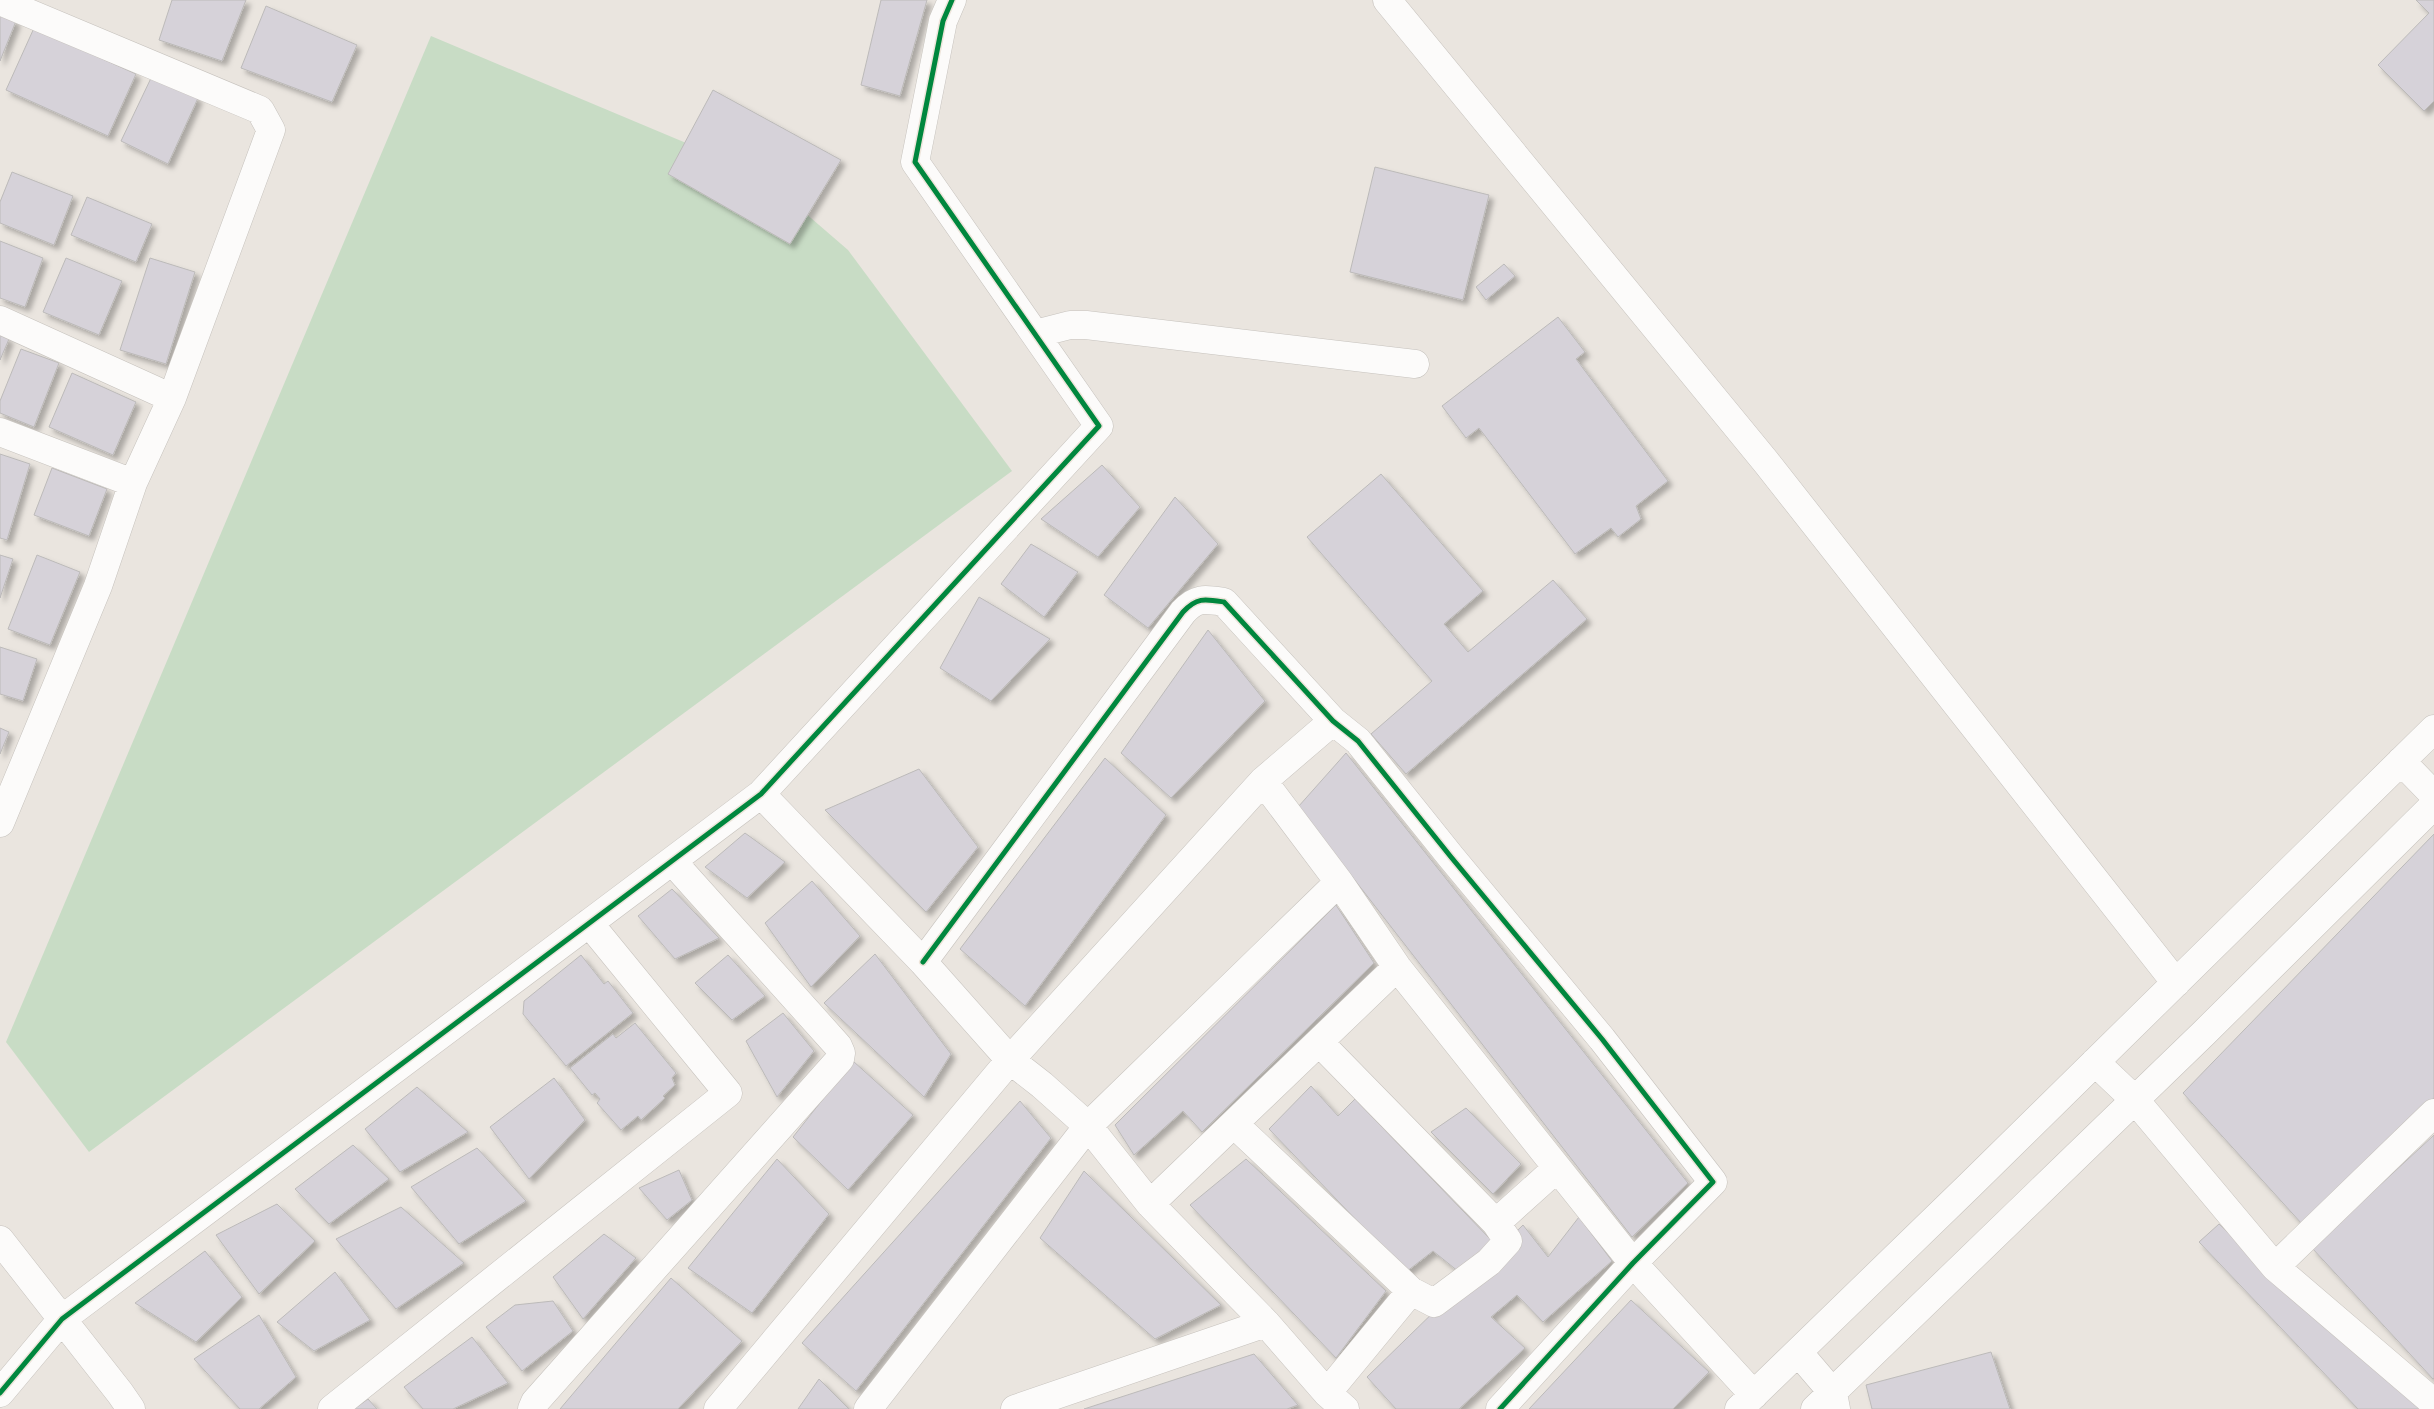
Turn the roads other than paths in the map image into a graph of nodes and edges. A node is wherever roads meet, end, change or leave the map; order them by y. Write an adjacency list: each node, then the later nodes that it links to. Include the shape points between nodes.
1 (952, 0): 5 (street, via 943,22 915,162)
2 (1387, 0): 23 (street, via 1766,462)
3 (0, 1): 7 (street, via 260,110 271,130)
4 (0, 320): 7 (street)
5 (1035, 334): 6 (street, via 1070,325 1086,325); 14 (street, via 1099,426)
6 (1415, 364)
7 (172, 398): 9 (street)
8 (0, 432): 9 (street)
9 (133, 483): 17 (street, via 98,586)
10 (1333, 721): 13 (street); 21 (street, via 1224,602 1193,602); 35 (street, via 1358,741 1602,1039 1713,1182)
11 (2434, 729): 12 (street)
12 (2401, 761): 15 (street); 23 (street)
13 (1263, 781): 19 (street); 25 (street)
14 (761, 794): 18 (street); 21 (street)
15 (2434, 795)
16 (2434, 805): 27 (street)
17 (0, 824)
18 (672, 862): 20 (street); 48 (street, via 838,1046 840,1059)
19 (1339, 882): 22 (street); 30 (street)
20 (589, 923): 38 (street); 47 (street, via 728,1093)
21 (924, 962): 25 (street)
22 (1397, 967): 24 (street); 31 (street)
23 (2176, 983): 26 (street)
24 (1319, 1042): 29 (street); 33 (street)
25 (1010, 1060): 30 (street); 49 (street)
26 (2095, 1062): 27 (street); 40 (street)
27 (2135, 1100): 36 (street); 45 (street)
28 (2434, 1113): 36 (street)
29 (1234, 1124): 32 (street); 37 (street)
30 (1088, 1126): 32 (street); 50 (street)
31 (1557, 1168): 33 (street); 35 (street)
32 (1150, 1204): 39 (street)
33 (1496, 1223): 37 (street, via 1508,1241 1489,1262 1434,1303)
34 (0, 1240): 38 (street)
35 (1632, 1263): 44 (street); 52 (street)
36 (2275, 1267): 42 (street)
37 (1411, 1291): 43 (street)
38 (62, 1319): 41 (street); 46 (street)
39 (1266, 1323): 43 (street); 51 (street)
40 (1798, 1352): 44 (street); 45 (street)
41 (0, 1393)
42 (2432, 1398)
43 (1336, 1401)
44 (1746, 1402)
45 (1828, 1404)
46 (131, 1409)
47 (332, 1409)
48 (532, 1409)
49 (718, 1409)
50 (868, 1409)
51 (1015, 1409)
52 (1500, 1409)

